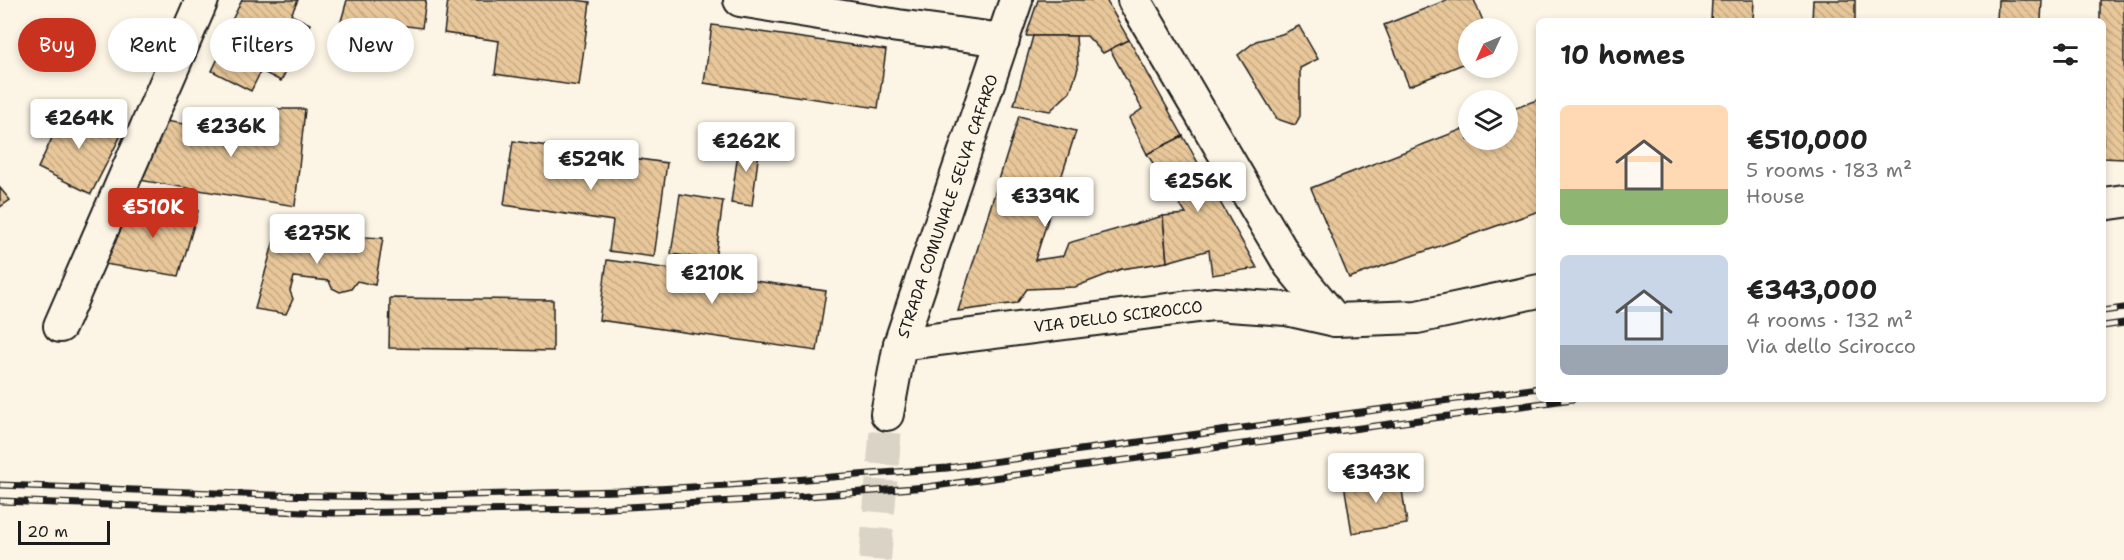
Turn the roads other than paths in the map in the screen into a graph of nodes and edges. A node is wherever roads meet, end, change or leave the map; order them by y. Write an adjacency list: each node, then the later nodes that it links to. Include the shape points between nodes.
1 (201, 0): 10 (street)
2 (740, 0): 5 (street)
3 (1016, 0): 5 (street, STRADA COMUNALE SELVA CAFARO)
4 (1134, 0): 9 (street, via 1290,265)
5 (1003, 40): 11 (street, STRADA COMUNALE SELVA CAFARO)
6 (2124, 201): 7 (street)
7 (2106, 204)
8 (1536, 292): 9 (street, VIA DELLO SCIROCCO, via 1417,317)
9 (1335, 320): 11 (street, VIA DELLO SCIROCCO, via 1286,309 1214,304)
10 (60, 326)
11 (900, 344): 12 (street, STRADA COMUNALE SELVA CAFARO)
12 (887, 414)

